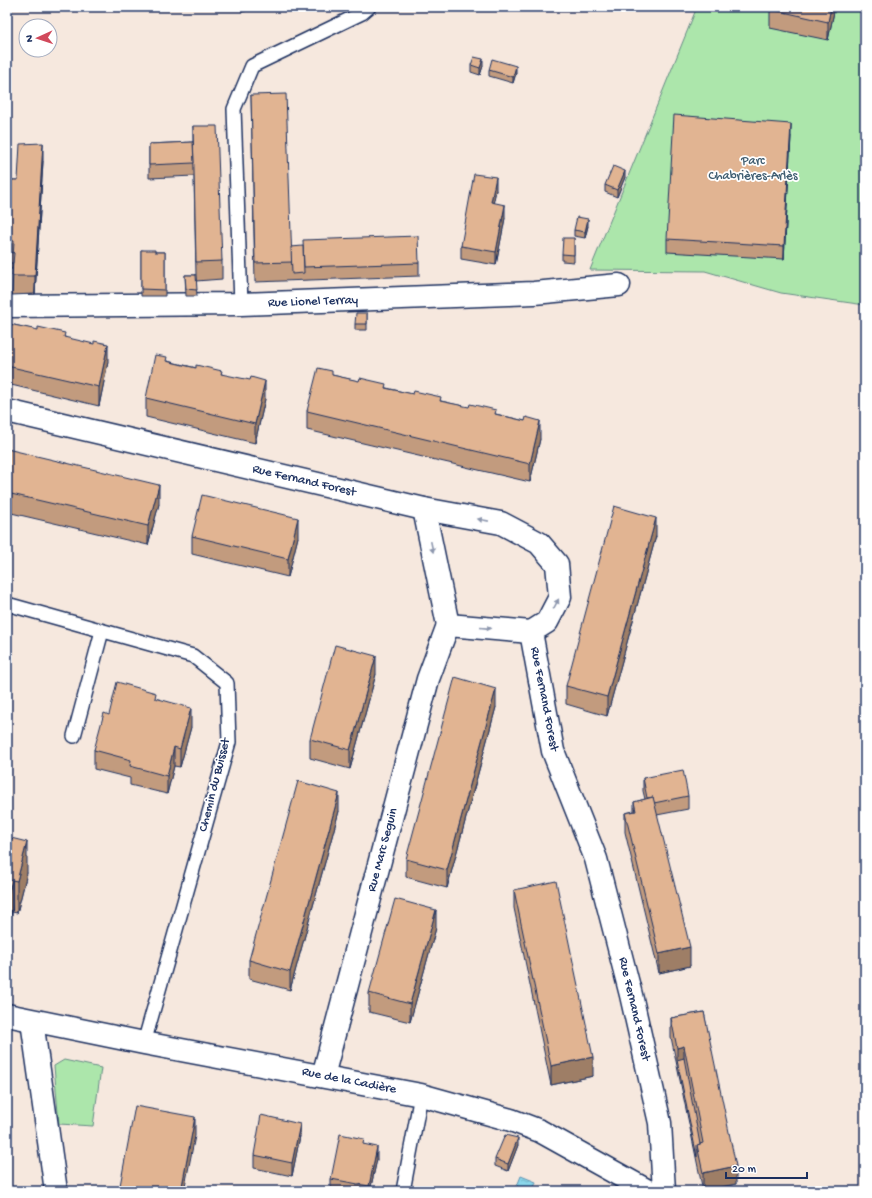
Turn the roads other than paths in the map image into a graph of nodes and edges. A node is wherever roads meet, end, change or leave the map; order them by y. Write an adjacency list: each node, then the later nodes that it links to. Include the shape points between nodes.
1 (369, 7): 3 (lane, via 362,13 252,66 234,109)
2 (619, 285): 3 (street, Rue Lionel Terray, via 534,294)
3 (241, 304): 4 (street, Rue Lionel Terray)
4 (7, 306)
5 (7, 411): 6 (street, Rue Fernand Forest)
6 (424, 509): 8 (street, one-way to 8); 10 (street, Rue Fernand Forest, one-way to 6, via 547,622 560,597 557,564 539,543 501,523)
7 (7, 604): 9 (lane, Chemin du Buisset)
8 (448, 625): 10 (street, one-way to 10); 15 (street, Rue Marc Seguin, via 428,679)
9 (102, 631): 11 (lane); 14 (lane, Chemin du Buisset, via 193,656 227,683 229,742)
10 (531, 632): 20 (street, Rue Fernand Forest, via 552,751 596,859 631,995 660,1123)
11 (74, 736)
12 (7, 1015): 13 (street, Rue de la Cadière)
13 (32, 1021): 14 (street, Rue de la Cadière); 17 (street)
14 (144, 1043): 15 (street, Rue de la Cadière)
15 (323, 1076): 16 (street, Rue de la Cadière)
16 (421, 1095): 18 (lane); 19 (street, Rue de la Cadière, via 511,1120 540,1131)
17 (56, 1191)
18 (403, 1191)
19 (648, 1191)
20 (664, 1191)

